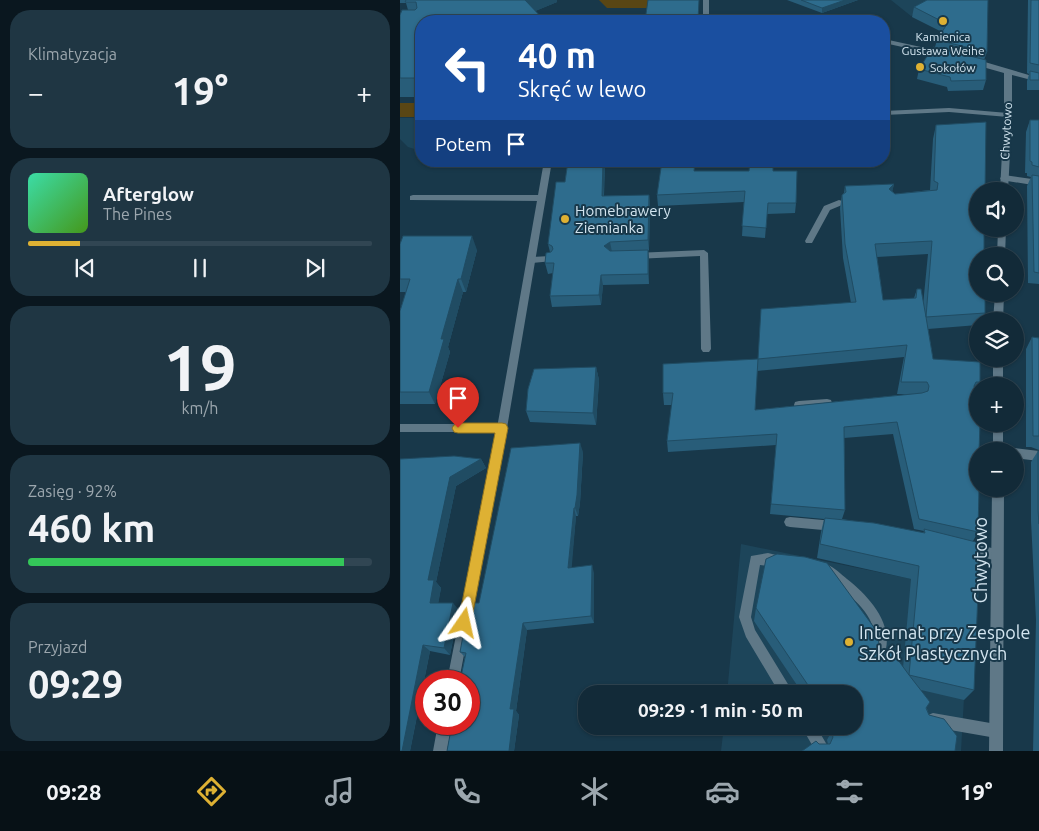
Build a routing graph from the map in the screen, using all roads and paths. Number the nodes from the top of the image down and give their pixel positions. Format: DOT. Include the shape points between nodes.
graph roads {
  1 [pos="706,0"];
  2 [pos="706,15"];
  3 [pos="890,42"];
  4 [pos="952,57"];
  5 [pos="969,61"];
  6 [pos="1008,71"];
  7 [pos="1039,80"];
  8 [pos="890,113"];
  9 [pos="1008,115"];
  10 [pos="547,167"];
  11 [pos="1004,178"];
  12 [pos="1004,182"];
  13 [pos="1039,183"];
  14 [pos="412,198"];
  15 [pos="541,198"];
  16 [pos="839,203"];
  17 [pos="809,241"];
  18 [pos="621,256"];
  19 [pos="550,259"];
  20 [pos="532,260"];
  21 [pos="706,349"];
  22 [pos="839,403"];
  23 [pos="799,405"];
  24 [pos="400,428"];
  25 [pos="502,428"];
  26 [pos="1024,454"];
  27 [pos="1039,456"];
  28 [pos="998,497"];
  29 [pos="790,522"];
  30 [pos="845,528"];
  31 [pos="954,545"];
  32 [pos="997,555"];
  33 [pos="788,562"];
  34 [pos="817,568"];
  35 [pos="879,654"];
  36 [pos="455,670"];
  37 [pos="782,685"];
  38 [pos="927,718"];
  39 [pos="996,732"];
  40 [pos="443,735"];
  41 [pos="814,735"];
  42 [pos="820,745"];
  43 [pos="440,751"];
  44 [pos="996,751"];
  1 -- 2 [label="street"];
  3 -- 4 [label="street"];
  5 -- 6 [label="street"];
  6 -- 7 [label="street"];
  6 -- 9 [label="street, Chwytowo"];
  8 -- 9 [label="street" via="950,110"];
  9 -- 11 [label="street, Chwytowo"];
  10 -- 15 [label="street"];
  11 -- 12 [label="street, Chwytowo"];
  11 -- 13 [label="street"];
  14 -- 15 [label="street"];
  15 -- 20 [label="street"];
  16 -- 17 [label="street" via="827,208"];
  18 -- 21 [label="street" via="704,253"];
  19 -- 20 [label="street"];
  20 -- 25 [label="street"];
  22 -- 23 [label="street"];
  24 -- 25 [label="street"];
  25 -- 36 [label="street"];
  26 -- 27 [label="street"];
  28 -- 32 [label="street, Chwytowo"];
  29 -- 30 [label="street"];
  31 -- 32 [label="street"];
  32 -- 39 [label="street, Chwytowo"];
  33 -- 37 [label="street" via="755,560 745,617 750,633"];
  34 -- 35 [label="street" via="827,569 856,592 878,621 882,643"];
  38 -- 39 [label="street"];
  39 -- 44 [label="street, Chwytowo"];
  40 -- 43 [label="street"];
  41 -- 42 [label="street"];
}
